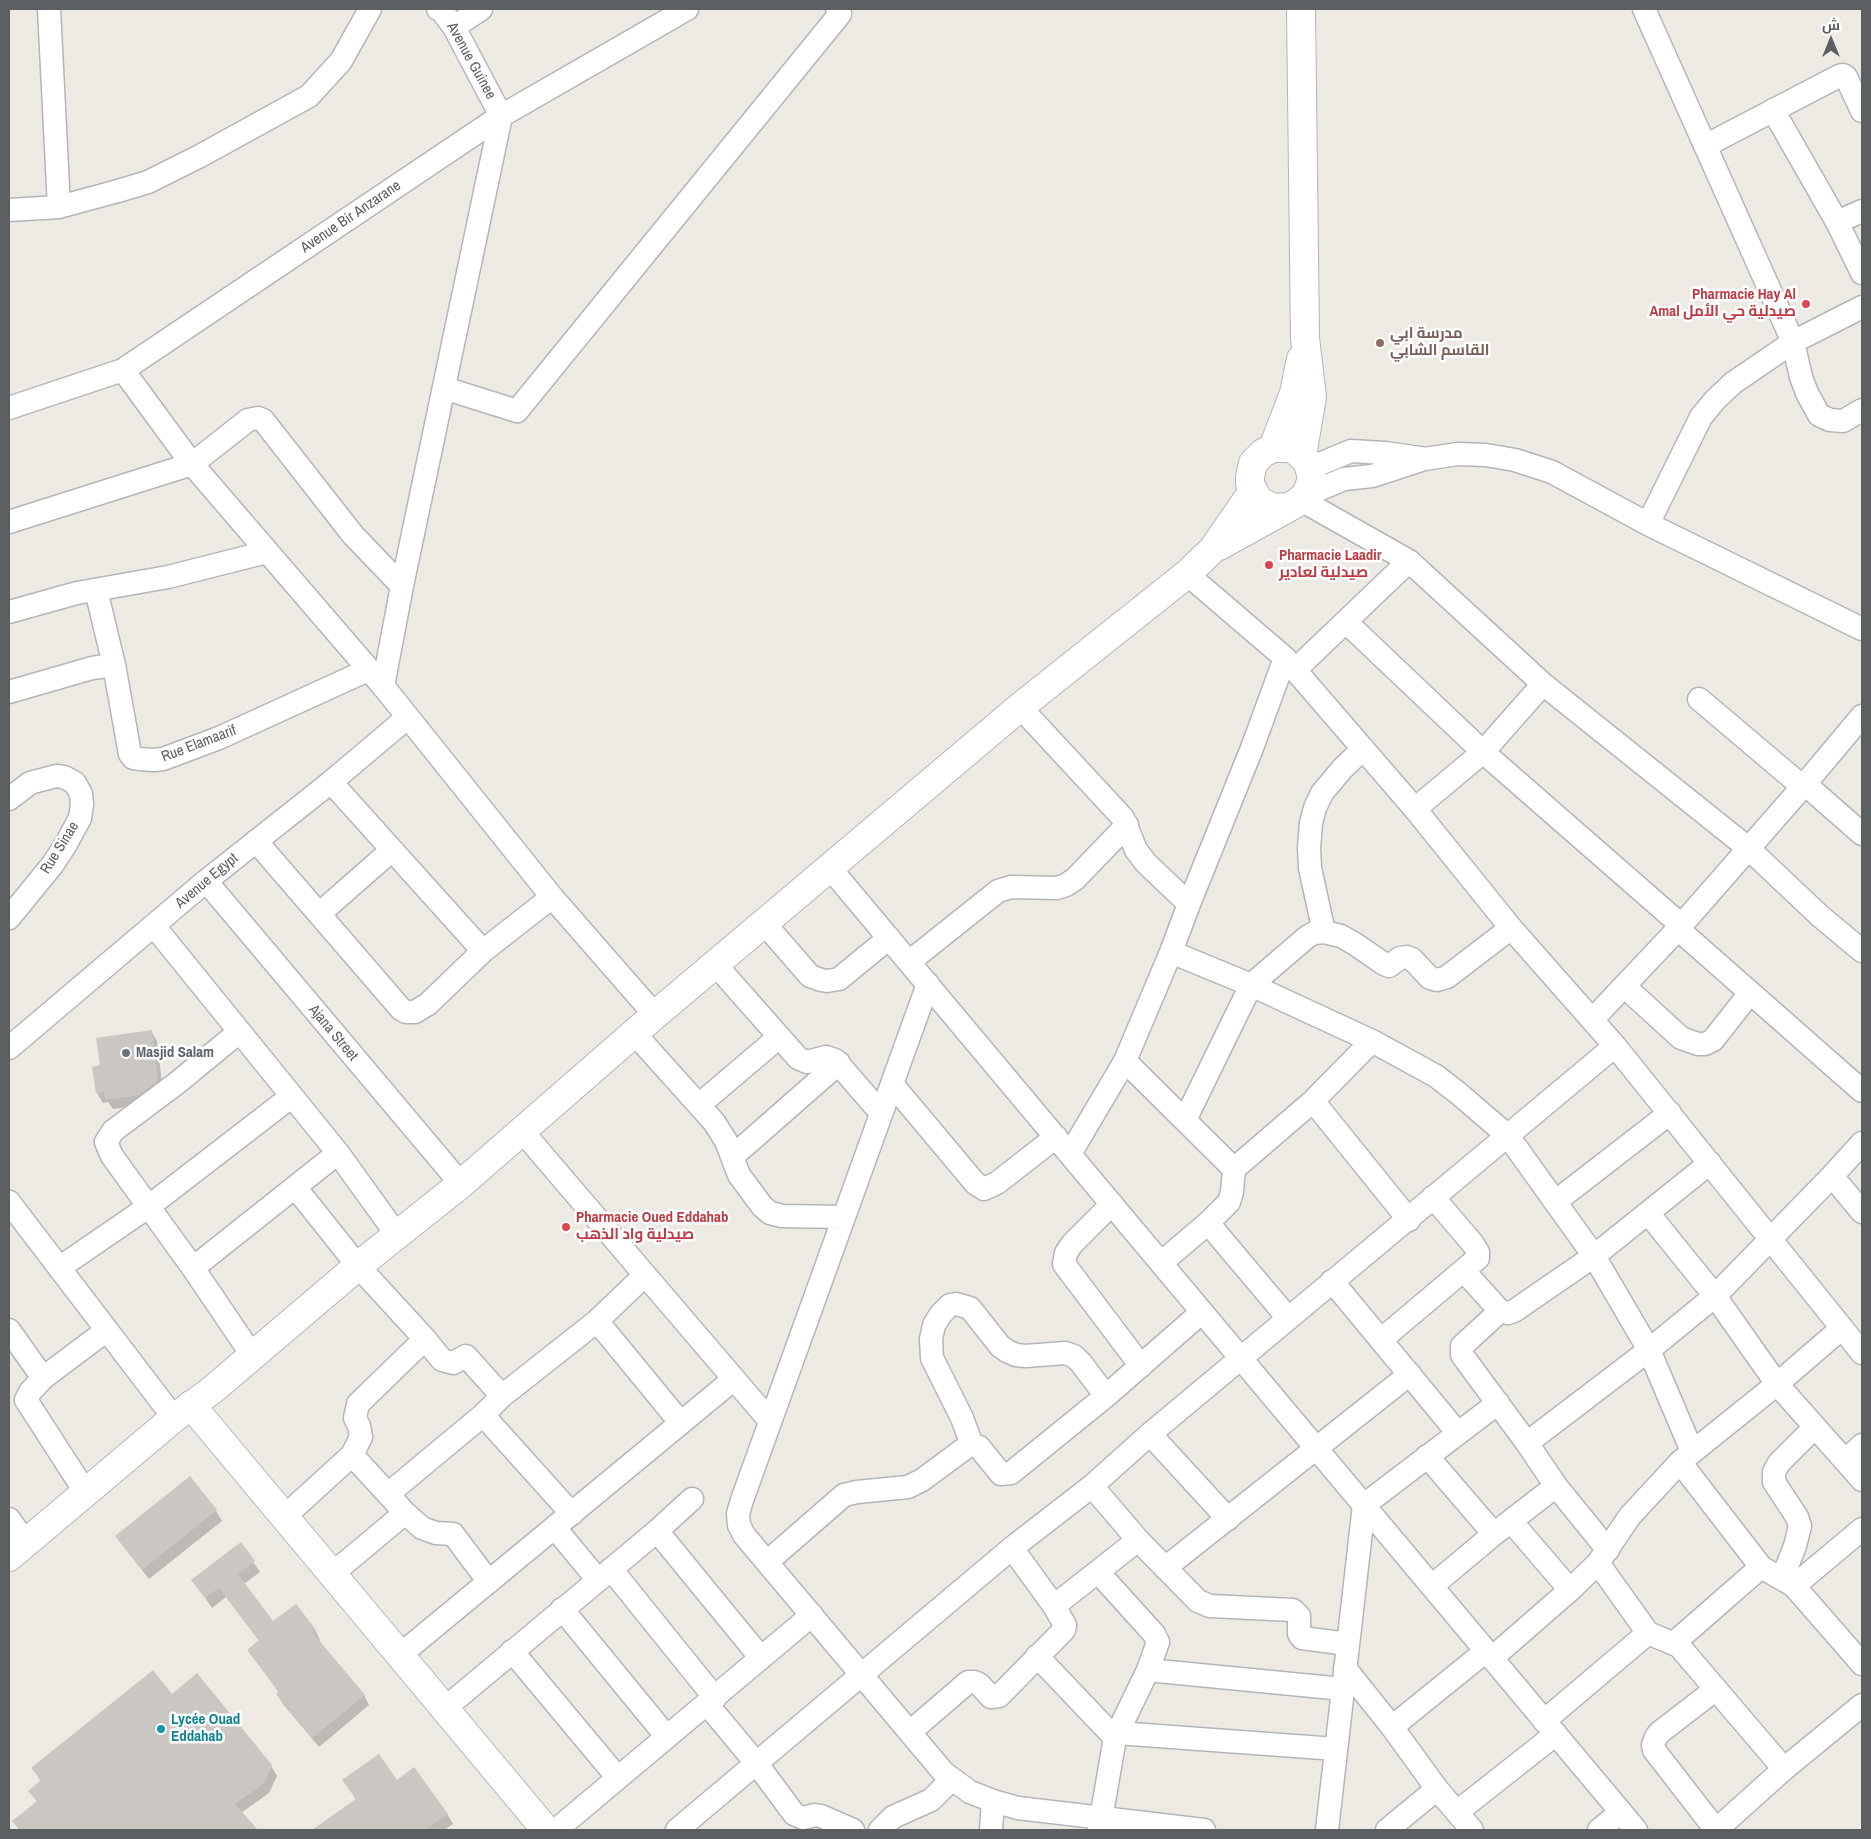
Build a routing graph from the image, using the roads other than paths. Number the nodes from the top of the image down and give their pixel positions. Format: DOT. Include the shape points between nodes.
graph roads {
  1 [pos="50,9"];
  2 [pos="370,9"];
  3 [pos="438,9"];
  4 [pos="481,9"];
  5 [pos="687,9"];
  6 [pos="837,9"];
  7 [pos="1301,9"];
  8 [pos="1644,9"];
  9 [pos="454,28"];
  10 [pos="1773,110"];
  11 [pos="1862,111"];
  12 [pos="501,116"];
  13 [pos="1705,146"];
  14 [pos="59,207"];
  15 [pos="9,210"];
  16 [pos="1862,211"];
  17 [pos="1837,222"];
  18 [pos="1862,273"];
  19 [pos="1862,307"];
  20 [pos="1305,338"];
  21 [pos="1793,342"];
  22 [pos="123,370"];
  23 [pos="444,388"];
  24 [pos="9,408"];
  25 [pos="1862,410"];
  26 [pos="1273,448"];
  27 [pos="1424,459"];
  28 [pos="1306,462"];
  29 [pos="192,464"];
  30 [pos="1253,490"];
  31 [pos="1298,501"];
  32 [pos="9,522"];
  33 [pos="1648,524"];
  34 [pos="1213,549"];
  35 [pos="268,552"];
  36 [pos="1408,561"];
  37 [pos="1187,574"];
  38 [pos="402,586"];
  39 [pos="96,590"];
  40 [pos="9,612"];
  41 [pos="1346,622"];
  42 [pos="1862,629"];
  43 [pos="1290,664"];
  44 [pos="114,665"];
  45 [pos="376,678"];
  46 [pos="1543,684"];
  47 [pos="9,692"];
  48 [pos="1699,700"];
  49 [pos="1020,707"];
  50 [pos="1862,716"];
  51 [pos="408,717"];
  52 [pos="1363,749"];
  53 [pos="1483,752"];
  54 [pos="331,782"];
  55 [pos="1804,786"];
  56 [pos="9,799"];
  57 [pos="1414,809"];
  58 [pos="1127,825"];
  59 [pos="1862,834"];
  60 [pos="256,842"];
  61 [pos="1748,848"];
  62 [pos="392,850"];
  63 [pos="830,868"];
  64 [pos="206,882"];
  65 [pos="552,897"];
  66 [pos="1189,904"];
  67 [pos="319,914"];
  68 [pos="9,918"];
  69 [pos="764,923"];
  70 [pos="154,926"];
  71 [pos="1679,927"];
  72 [pos="1511,928"];
  73 [pos="1324,932"];
  74 [pos="889,938"];
  75 [pos="483,951"];
  76 [pos="1862,951"];
  77 [pos="1171,952"];
  78 [pos="909,962"];
  79 [pos="715,964"];
  80 [pos="928,984"];
  81 [pos="1251,985"];
  82 [pos="1624,986"];
  83 [pos="1750,993"];
  84 [pos="655,1015"];
  85 [pos="1592,1020"];
  86 [pos="239,1032"];
  87 [pos="634,1033"];
  88 [pos="780,1037"];
  89 [pos="1372,1040"];
  90 [pos="1615,1046"];
  91 [pos="9,1048"];
  92 [pos="1126,1060"];
  93 [pos="839,1064"];
  94 [pos="892,1084"];
  95 [pos="1862,1091"];
  96 [pos="292,1096"];
  97 [pos="1313,1101"];
  98 [pos="699,1105"];
  99 [pos="882,1113"];
  100 [pos="1670,1113"];
  101 [pos="1185,1120"];
  102 [pos="522,1131"];
  103 [pos="1508,1136"];
  104 [pos="1862,1143"];
  105 [pos="1063,1146"];
  106 [pos="338,1153"];
  107 [pos="732,1157"];
  108 [pos="1710,1163"];
  109 [pos="1234,1169"];
  110 [pos="1832,1176"];
  111 [pos="461,1184"];
  112 [pos="295,1187"];
  113 [pos="1433,1197"];
  114 [pos="9,1202"];
  115 [pos="1555,1202"];
  116 [pos="1112,1204"];
  117 [pos="148,1207"];
  118 [pos="1862,1212"];
  119 [pos="1648,1213"];
  120 [pos="844,1217"];
  121 [pos="1409,1220"];
  122 [pos="1208,1223"];
  123 [pos="397,1235"];
  124 [pos="1772,1238"];
  125 [pos="1594,1256"];
  126 [pos="1161,1262"];
  127 [pos="358,1266"];
  128 [pos="59,1268"];
  129 [pos="193,1268"];
  130 [pos="1464,1271"];
  131 [pos="646,1275"];
  132 [pos="1332,1281"];
  133 [pos="1715,1296"];
  134 [pos="1500,1311"];
  135 [pos="1202,1312"];
  136 [pos="1288,1318"];
  137 [pos="596,1321"];
  138 [pos="1842,1328"];
  139 [pos="9,1330"];
  140 [pos="107,1330"];
  141 [pos="425,1339"];
  142 [pos="1382,1339"];
  143 [pos="1649,1350"];
  144 [pos="1862,1353"];
  145 [pos="252,1355"];
  146 [pos="1241,1359"];
  147 [pos="1141,1366"];
  148 [pos="1410,1374"];
  149 [pos="43,1378"];
  150 [pos="734,1379"];
  151 [pos="1777,1384"];
  152 [pos="502,1396"];
  153 [pos="1106,1396"];
  154 [pos="1498,1403"];
  155 [pos="182,1412"];
  156 [pos="483,1415"];
  157 [pos="770,1421"];
  158 [pos="680,1422"];
  159 [pos="1815,1427"];
  160 [pos="1458,1432"];
  161 [pos="1150,1434"];
  162 [pos="1528,1443"];
  163 [pos="972,1445"];
  164 [pos="1862,1445"];
  165 [pos="1318,1450"];
  166 [pos="352,1455"];
  167 [pos="1427,1456"];
  168 [pos="1686,1457"];
  169 [pos="1845,1461"];
  170 [pos="1862,1480"];
  171 [pos="1092,1486"];
  172 [pos="1556,1486"];
  173 [pos="86,1493"];
  174 [pos="388,1494"];
  175 [pos="692,1499"];
  176 [pos="1364,1505"];
  177 [pos="405,1513"];
  178 [pos="284,1517"];
  179 [pos="9,1519"];
  180 [pos="1228,1519"];
  181 [pos="564,1521"];
  182 [pos="1502,1527"];
  183 [pos="1862,1528"];
  184 [pos="657,1531"];
  185 [pos="1138,1540"];
  186 [pos="1012,1548"];
  187 [pos="18,1550"];
  188 [pos="1603,1556"];
  189 [pos="767,1562"];
  190 [pos="1761,1567"];
  191 [pos="1165,1568"];
  192 [pos="1098,1572"];
  193 [pos="332,1574"];
  194 [pos="605,1575"];
  195 [pos="489,1582"];
  196 [pos="1788,1582"];
  197 [pos="1432,1586"];
  198 [pos="1570,1590"];
  199 [pos="1054,1606"];
  200 [pos="562,1609"];
  201 [pos="812,1615"];
  202 [pos="1648,1633"];
  203 [pos="1674,1643"];
  204 [pos="1348,1644"];
  205 [pos="512,1651"];
  206 [pos="400,1655"];
  207 [pos="1489,1655"];
  208 [pos="1037,1656"];
  209 [pos="761,1658"];
  210 [pos="1862,1664"];
  211 [pos="1148,1670"];
  212 [pos="862,1675"];
  213 [pos="1344,1678"];
  214 [pos="1716,1689"];
  215 [pos="711,1701"];
  216 [pos="1862,1705"];
  217 [pos="444,1708"];
  218 [pos="1392,1727"];
  219 [pos="1550,1728"];
  220 [pos="910,1732"];
  221 [pos="1116,1736"];
  222 [pos="666,1737"];
  223 [pos="1336,1749"];
  224 [pos="757,1764"];
  225 [pos="1784,1769"];
  226 [pos="618,1778"];
  227 [pos="952,1779"];
  228 [pos="1437,1789"];
  229 [pos="993,1801"];
  230 [pos="1457,1812"];
  231 [pos="1621,1812"];
  232 [pos="1099,1824"];
  233 [pos="546,1830"];
  234 [pos="556,1830"];
  235 [pos="677,1830"];
  236 [pos="853,1830"];
  237 [pos="880,1830"];
  238 [pos="991,1830"];
  239 [pos="1204,1830"];
  240 [pos="1326,1830"];
  241 [pos="1387,1830"];
  242 [pos="1472,1830"];
  243 [pos="1599,1830"];
  244 [pos="1636,1830"];
  245 [pos="1716,1830"];
  1 -- 14 [label="street"];
  2 -- 14 [label="street" via="341,61 309,96 148,182"];
  3 -- 9 [label="street, Avenue Guinee"];
  4 -- 9 [label="street"];
  5 -- 12 [label="street, Avenue Bir Anzarane"];
  6 -- 23 [label="street" via="840,14 517,410"];
  7 -- 20 [label="main road"];
  8 -- 13 [label="street"];
  9 -- 12 [label="street, Avenue Guinee"];
  10 -- 11 [label="street" via="1843,75"];
  10 -- 13 [label="street"];
  10 -- 17 [label="street"];
  12 -- 22 [label="street, Avenue Bir Anzarane"];
  12 -- 23 [label="street"];
  13 -- 21 [label="street"];
  14 -- 15 [label="street"];
  16 -- 17 [label="street"];
  17 -- 18 [label="street"];
  19 -- 21 [label="street"];
  20 -- 26 [label="main road" via="1294,393"];
  20 -- 28 [label="main road" via="1312,397"];
  21 -- 25 [label="street" via="1801,377 1819,415 1843,421"];
  21 -- 33 [label="street" via="1733,383 1701,417"];
  22 -- 24 [label="street, Avenue Bir Anzarane"];
  22 -- 29 [label="street"];
  23 -- 38 [label="street"];
  26 -- 28 [label="main road" via="1290,448"];
  26 -- 30 [label="main road" via="1263,452 1253,463 1250,477"];
  27 -- 28 [label="street" via="1385,452 1351,451"];
  27 -- 31 [label="street" via="1372,476 1344,479"];
  27 -- 33 [label="street" via="1458,454 1515,460 1552,472"];
  28 -- 31 [label="main road" via="1311,482"];
  29 -- 32 [label="street"];
  29 -- 35 [label="street"];
  29 -- 38 [label="street" via="248,420 263,420 352,535"];
  30 -- 31 [label="main road" via="1256,496 1274,508"];
  30 -- 34 [label="main road"];
  31 -- 34 [label="main road"];
  31 -- 36 [label="street"];
  33 -- 42 [label="street"];
  34 -- 37 [label="main road"];
  35 -- 39 [label="street" via="168,578"];
  35 -- 45 [label="street"];
  36 -- 41 [label="street"];
  36 -- 46 [label="street"];
  37 -- 43 [label="street"];
  37 -- 49 [label="main road"];
  38 -- 45 [label="street"];
  39 -- 40 [label="street" via="46,600"];
  39 -- 44 [label="street, Rue Elamaarif"];
  41 -- 43 [label="street"];
  41 -- 53 [label="street"];
  43 -- 52 [label="street"];
  43 -- 66 [label="street"];
  44 -- 45 [label="street, Rue Elamaarif" via="128,748 134,758 147,761 163,759"];
  44 -- 47 [label="street" via="92,668"];
  45 -- 51 [label="street"];
  46 -- 53 [label="street"];
  46 -- 61 [label="street"];
  48 -- 55 [label="street"];
  49 -- 58 [label="street"];
  49 -- 63 [label="main road"];
  50 -- 55 [label="street"];
  51 -- 54 [label="street, Avenue Egypt"];
  51 -- 65 [label="street"];
  52 -- 57 [label="street"];
  52 -- 73 [label="street" via="1322,793 1311,823 1310,868"];
  53 -- 57 [label="street"];
  53 -- 71 [label="street"];
  54 -- 60 [label="street, Avenue Egypt"];
  54 -- 62 [label="street"];
  55 -- 59 [label="street"];
  55 -- 61 [label="street"];
  56 -- 68 [label="street, Rue Sinae" via="30,783 64,776 79,788 82,805 80,818 66,844"];
  57 -- 72 [label="street"];
  58 -- 66 [label="street" via="1141,857"];
  58 -- 78 [label="street" via="1066,885 1056,888 1011,887 998,891"];
  60 -- 64 [label="street, Avenue Egypt"];
  60 -- 67 [label="street"];
  61 -- 71 [label="street"];
  61 -- 76 [label="street"];
  62 -- 67 [label="street"];
  62 -- 75 [label="street"];
  63 -- 69 [label="main road"];
  63 -- 74 [label="street"];
  64 -- 70 [label="street, Avenue Egypt"];
  64 -- 111 [label="street, Ajana Street"];
  65 -- 75 [label="street"];
  65 -- 84 [label="street"];
  66 -- 77 [label="street"];
  67 -- 75 [label="street" via="406,1012 415,1012 428,1004"];
  69 -- 74 [label="street" via="810,976 827,981 838,978"];
  69 -- 79 [label="main road"];
  70 -- 86 [label="street"];
  70 -- 91 [label="street, Avenue Egypt"];
  71 -- 82 [label="street"];
  71 -- 83 [label="street"];
  72 -- 73 [label="street" via="1447,977 1437,980 1430,978 1412,959 1400,958 1391,965 1384,964 1341,936"];
  72 -- 85 [label="street"];
  73 -- 81 [label="street" via="1307,937"];
  74 -- 78 [label="street"];
  77 -- 81 [label="street"];
  77 -- 92 [label="street"];
  78 -- 80 [label="street"];
  79 -- 84 [label="main road"];
  79 -- 88 [label="street"];
  80 -- 94 [label="street"];
  80 -- 105 [label="street"];
  81 -- 89 [label="street"];
  81 -- 101 [label="street"];
  82 -- 83 [label="street" via="1681,1038 1698,1044 1713,1040"];
  82 -- 85 [label="street"];
  83 -- 95 [label="street"];
  84 -- 87 [label="main road"];
  85 -- 90 [label="street"];
  86 -- 96 [label="street"];
  86 -- 117 [label="street" via="108,1138 107,1146 112,1156"];
  87 -- 98 [label="street"];
  87 -- 102 [label="main road"];
  88 -- 93 [label="street" via="801,1060 811,1062 828,1057"];
  88 -- 98 [label="street"];
  89 -- 97 [label="street"];
  89 -- 103 [label="street" via="1436,1076"];
  90 -- 100 [label="street"];
  90 -- 103 [label="street"];
  92 -- 101 [label="street"];
  92 -- 105 [label="street"];
  93 -- 99 [label="street"];
  93 -- 107 [label="street"];
  94 -- 99 [label="street"];
  94 -- 105 [label="street" via="975,1183 984,1189"];
  96 -- 106 [label="street"];
  96 -- 117 [label="street"];
  97 -- 109 [label="street"];
  97 -- 121 [label="street"];
  98 -- 107 [label="street" via="720,1131"];
  99 -- 120 [label="street"];
  100 -- 108 [label="street"];
  100 -- 115 [label="street"];
  101 -- 109 [label="street"];
  102 -- 111 [label="main road"];
  102 -- 131 [label="street"];
  103 -- 113 [label="street"];
  103 -- 115 [label="street"];
  104 -- 110 [label="street"];
  105 -- 116 [label="street"];
  106 -- 112 [label="street"];
  106 -- 123 [label="street"];
  107 -- 120 [label="street" via="739,1175 770,1213"];
  108 -- 119 [label="street"];
  108 -- 124 [label="street"];
  109 -- 122 [label="street" via="1228,1202"];
  110 -- 118 [label="street"];
  110 -- 124 [label="street"];
  111 -- 123 [label="main road"];
  112 -- 127 [label="street"];
  112 -- 129 [label="street"];
  113 -- 121 [label="street"];
  113 -- 130 [label="street" via="1478,1252 1477,1260"];
  114 -- 128 [label="street"];
  115 -- 125 [label="street"];
  116 -- 126 [label="street"];
  116 -- 147 [label="street" via="1072,1244 1064,1264"];
  117 -- 128 [label="street"];
  117 -- 129 [label="street"];
  119 -- 125 [label="street"];
  119 -- 133 [label="street"];
  120 -- 157 [label="street"];
  121 -- 132 [label="street"];
  122 -- 126 [label="street"];
  122 -- 136 [label="street"];
  123 -- 127 [label="main road"];
  124 -- 133 [label="street"];
  124 -- 138 [label="street"];
  125 -- 134 [label="street" via="1519,1308 1510,1313"];
  125 -- 143 [label="street"];
  126 -- 135 [label="street"];
  127 -- 141 [label="street"];
  127 -- 145 [label="main road"];
  128 -- 140 [label="street"];
  129 -- 145 [label="street"];
  130 -- 134 [label="street"];
  130 -- 142 [label="street"];
  131 -- 137 [label="street"];
  131 -- 150 [label="street"];
  132 -- 136 [label="street"];
  132 -- 142 [label="street"];
  133 -- 143 [label="street"];
  133 -- 151 [label="street"];
  134 -- 154 [label="street" via="1461,1350"];
  135 -- 146 [label="street"];
  135 -- 147 [label="street"];
  136 -- 146 [label="street"];
  137 -- 152 [label="street"];
  137 -- 158 [label="street"];
  138 -- 144 [label="street"];
  138 -- 151 [label="street"];
  139 -- 149 [label="street"];
  140 -- 149 [label="street"];
  140 -- 155 [label="street"];
  141 -- 152 [label="street" via="446,1362 453,1363 466,1356"];
  141 -- 166 [label="street" via="358,1404 355,1418 361,1437"];
  142 -- 148 [label="street"];
  143 -- 162 [label="street"];
  143 -- 168 [label="street"];
  145 -- 155 [label="main road"];
  146 -- 161 [label="street"];
  146 -- 165 [label="street"];
  147 -- 153 [label="street"];
  148 -- 160 [label="street"];
  148 -- 165 [label="street"];
  149 -- 173 [label="street" via="26,1402"];
  150 -- 157 [label="street"];
  150 -- 158 [label="street"];
  151 -- 159 [label="street"];
  151 -- 168 [label="street"];
  152 -- 156 [label="street"];
  153 -- 163 [label="street" via="1018,1468 1006,1474 998,1472 979,1448"];
  153 -- 163 [label="street" via="1074,1356 1065,1353 1016,1355 1000,1346 970,1308 956,1304 950,1306 937,1319 932,1332 932,1358"];
  154 -- 160 [label="street"];
  154 -- 162 [label="street"];
  155 -- 173 [label="main road"];
  155 -- 178 [label="main road"];
  156 -- 174 [label="street"];
  156 -- 181 [label="street"];
  157 -- 189 [label="street" via="738,1514 744,1535"];
  158 -- 181 [label="street"];
  159 -- 169 [label="street"];
  159 -- 196 [label="street" via="1779,1463 1774,1475 1776,1487 1800,1526"];
  160 -- 167 [label="street"];
  161 -- 171 [label="street"];
  161 -- 180 [label="street"];
  162 -- 172 [label="street"];
  163 -- 189 [label="street" via="908,1487 844,1495"];
  164 -- 169 [label="street"];
  165 -- 176 [label="street"];
  165 -- 180 [label="street"];
  166 -- 174 [label="street"];
  166 -- 178 [label="street"];
  167 -- 176 [label="street"];
  167 -- 182 [label="street"];
  168 -- 188 [label="street" via="1630,1516"];
  168 -- 190 [label="street"];
  169 -- 170 [label="street"];
  171 -- 185 [label="street"];
  171 -- 186 [label="street"];
  172 -- 182 [label="street"];
  172 -- 188 [label="street"];
  173 -- 187 [label="main road"];
  174 -- 177 [label="street"];
  175 -- 184 [label="street"];
  176 -- 197 [label="street"];
  176 -- 204 [label="street"];
  177 -- 193 [label="street"];
  177 -- 195 [label="street" via="422,1528 453,1534"];
  178 -- 193 [label="main road"];
  179 -- 187 [label="street"];
  180 -- 191 [label="street"];
  181 -- 194 [label="street"];
  181 -- 195 [label="street"];
  182 -- 197 [label="street"];
  182 -- 198 [label="street"];
  183 -- 196 [label="street"];
  184 -- 194 [label="street"];
  184 -- 209 [label="street"];
  185 -- 191 [label="street"];
  185 -- 192 [label="street"];
  186 -- 199 [label="street"];
  186 -- 212 [label="street"];
  188 -- 198 [label="street"];
  188 -- 202 [label="street"];
  189 -- 201 [label="street"];
  190 -- 196 [label="street"];
  190 -- 203 [label="street"];
  191 -- 204 [label="street" via="1203,1604 1292,1610 1299,1616 1302,1638"];
  192 -- 199 [label="street"];
  192 -- 211 [label="street" via="1157,1638"];
  193 -- 206 [label="main road"];
  194 -- 200 [label="street"];
  194 -- 215 [label="street"];
  195 -- 206 [label="street"];
  196 -- 210 [label="street"];
  197 -- 207 [label="street"];
  198 -- 207 [label="street"];
  199 -- 208 [label="street" via="1065,1625 1064,1630"];
  200 -- 205 [label="street"];
  200 -- 222 [label="street"];
  201 -- 209 [label="street"];
  201 -- 212 [label="street"];
  202 -- 203 [label="street"];
  202 -- 219 [label="street"];
  203 -- 214 [label="street"];
  204 -- 213 [label="street"];
  205 -- 217 [label="street"];
  205 -- 226 [label="street"];
  206 -- 217 [label="main road"];
  207 -- 218 [label="street"];
  207 -- 219 [label="street"];
  208 -- 220 [label="street" via="999,1696 991,1697 979,1684 968,1682"];
  208 -- 221 [label="street"];
  209 -- 215 [label="street"];
  211 -- 213 [label="street"];
  211 -- 221 [label="street"];
  212 -- 220 [label="street"];
  212 -- 224 [label="street"];
  213 -- 218 [label="street"];
  213 -- 223 [label="street"];
  214 -- 225 [label="street"];
  214 -- 245 [label="street" via="1659,1734 1653,1745"];
  215 -- 222 [label="street"];
  215 -- 224 [label="street"];
  216 -- 225 [label="street"];
  217 -- 233 [label="main road"];
  218 -- 228 [label="street"];
  219 -- 230 [label="street"];
  219 -- 231 [label="street"];
  220 -- 227 [label="street"];
  221 -- 223 [label="street"];
  221 -- 232 [label="street"];
  222 -- 226 [label="street"];
  223 -- 240 [label="street"];
  224 -- 235 [label="street"];
  224 -- 236 [label="street" via="794,1814 803,1818 821,1816"];
  225 -- 245 [label="street"];
  226 -- 234 [label="street"];
  227 -- 229 [label="street" via="970,1792"];
  227 -- 237 [label="street" via="931,1800 893,1817"];
  228 -- 230 [label="street"];
  228 -- 241 [label="street"];
  229 -- 232 [label="street"];
  229 -- 238 [label="street"];
  230 -- 242 [label="street"];
  231 -- 243 [label="street"];
  231 -- 244 [label="street"];
  232 -- 239 [label="street"];
}
